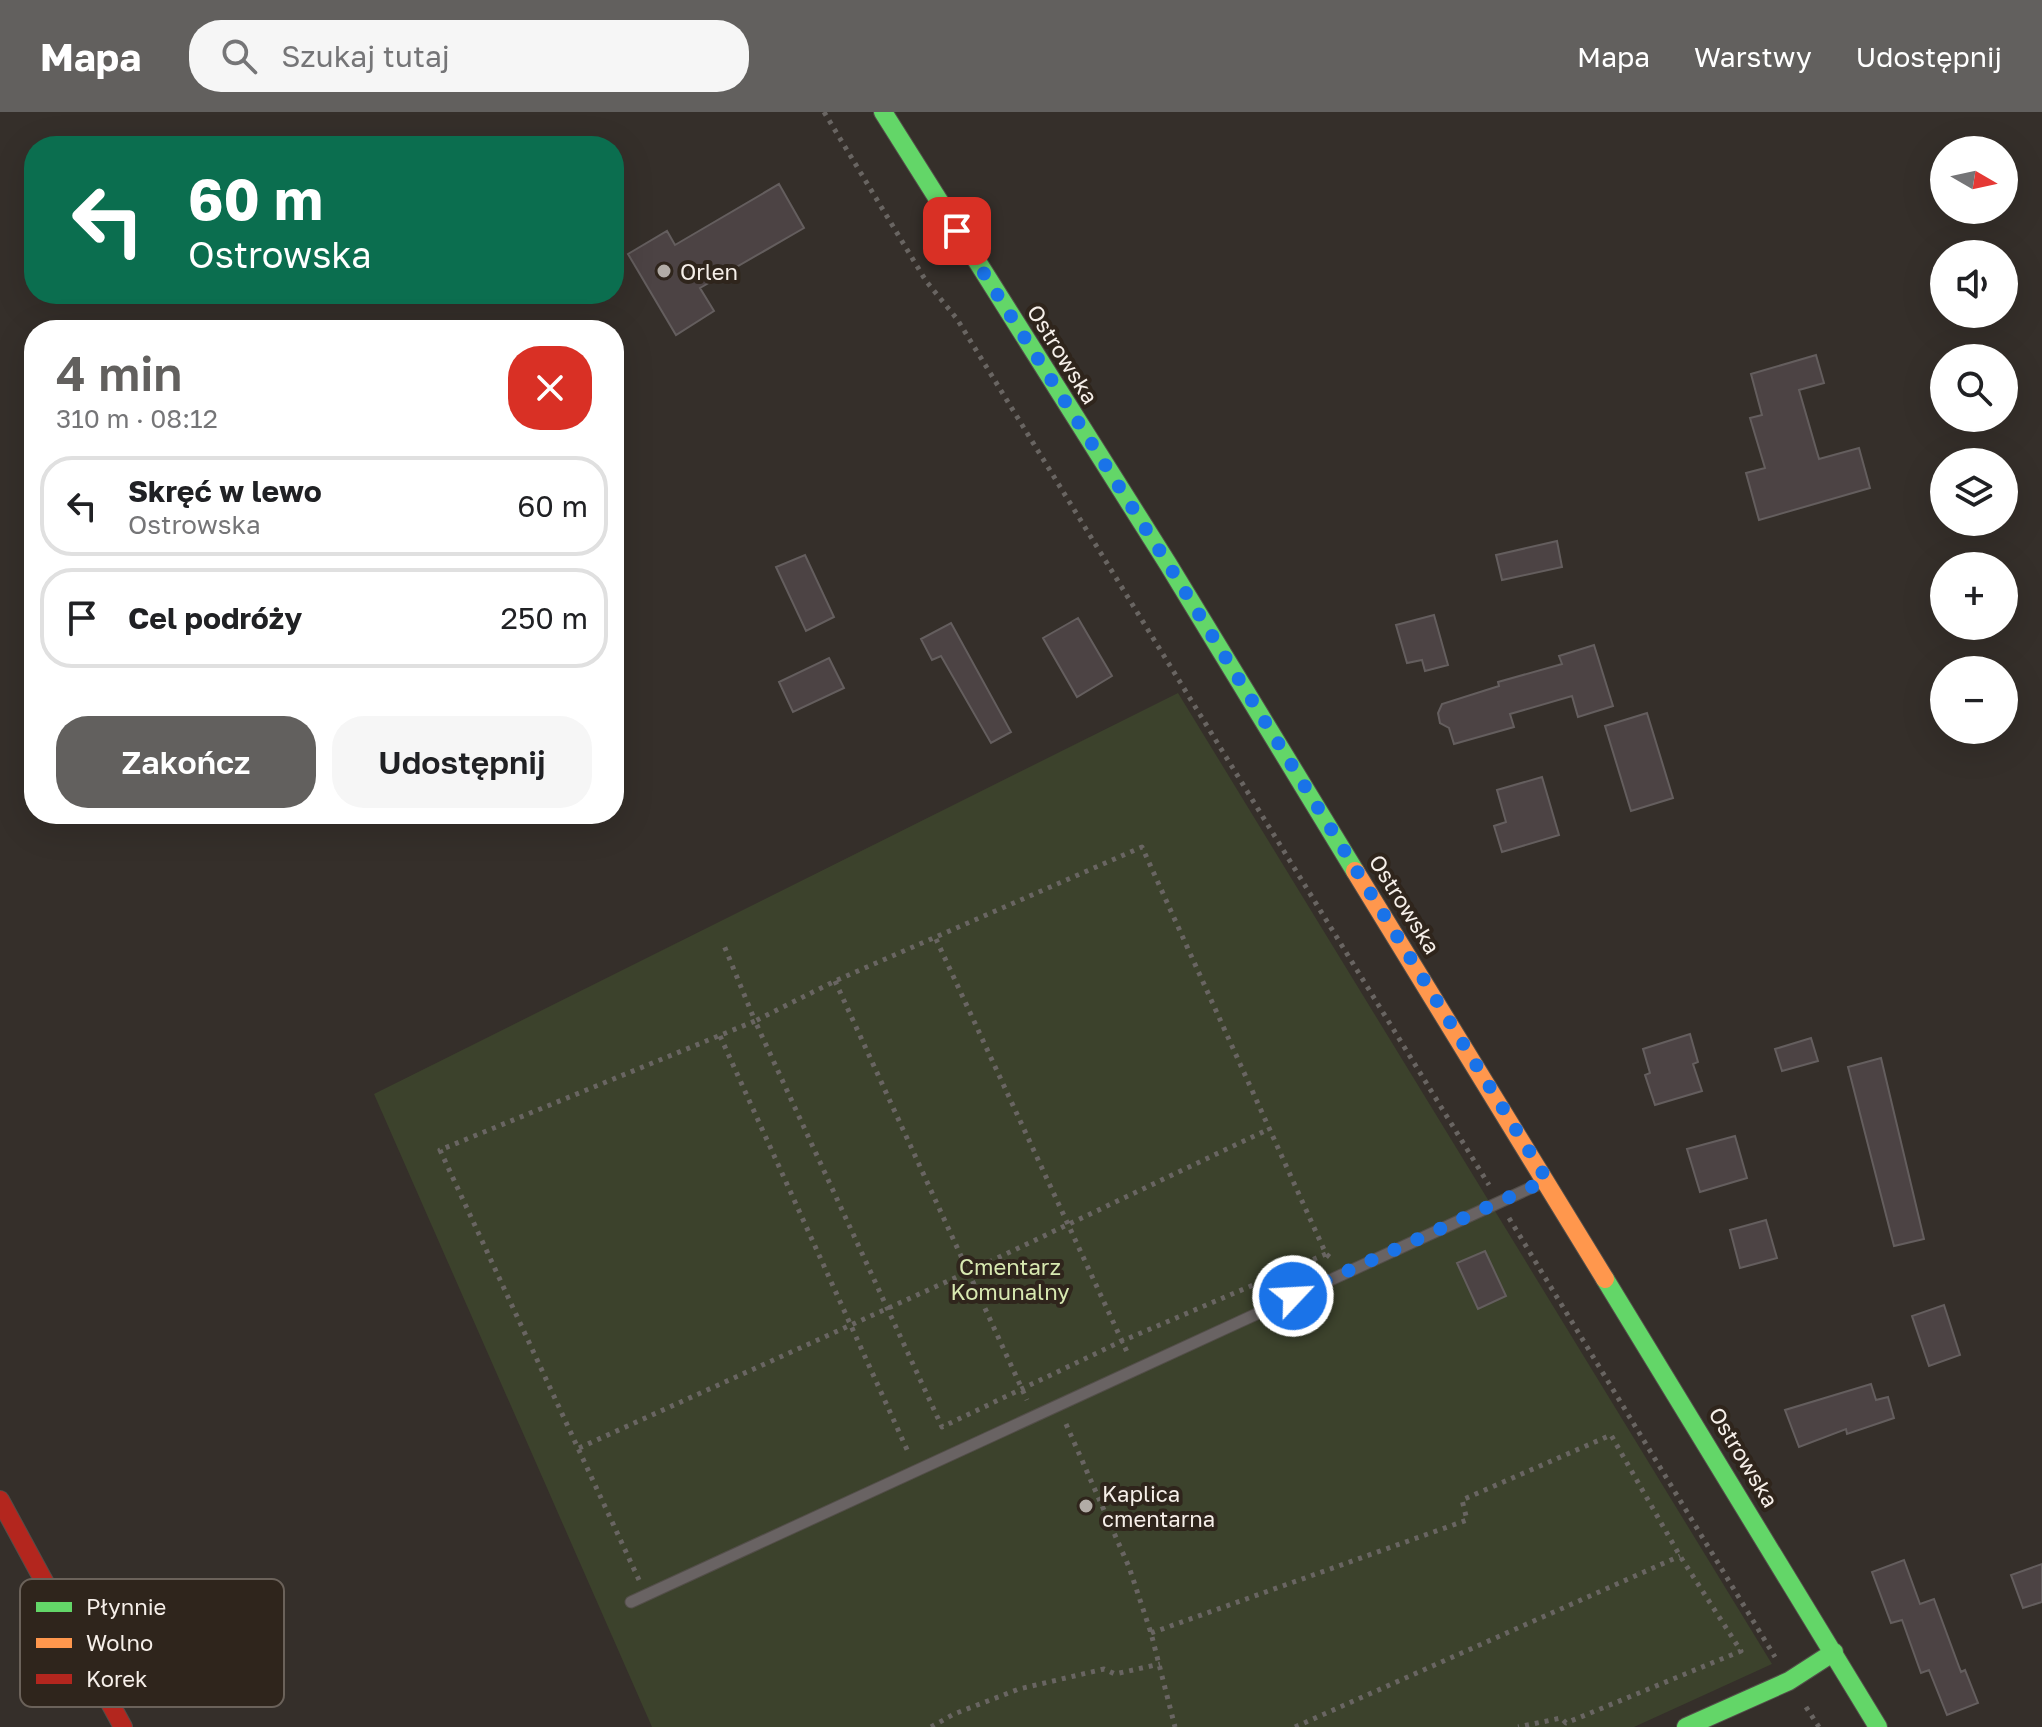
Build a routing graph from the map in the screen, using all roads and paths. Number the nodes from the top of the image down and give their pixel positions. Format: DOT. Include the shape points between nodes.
graph roads {
  1 [pos="824,112"];
  2 [pos="883,112"];
  3 [pos="936,939"];
  4 [pos="723,943"];
  5 [pos="835,981"];
  6 [pos="755,1021"];
  7 [pos="720,1036"];
  8 [pos="1269,1129"];
  9 [pos="1547,1180"];
  10 [pos="1500,1203"];
  11 [pos="1067,1224"];
  12 [pos="1326,1254"];
  13 [pos="968,1272"];
  14 [pos="1346,1272"];
  15 [pos="888,1308"];
  16 [pos="850,1325"];
  17 [pos="1122,1341"];
  18 [pos="1135,1370"];
  19 [pos="1022,1389"];
  20 [pos="1057,1405"];
  21 [pos="1034,1416"];
  22 [pos="579,1448"];
  23 [pos="916,1471"];
  24 [pos="0,1500"];
  25 [pos="1680,1556"];
  26 [pos="43,1579"];
  27 [pos="646,1595"];
  28 [pos="631,1602"];
  29 [pos="1151,1633"];
  30 [pos="1834,1652"];
  31 [pos="1160,1664"];
  32 [pos="1789,1681"];
  33 [pos="112,1707"];
  34 [pos="123,1727"];
  35 [pos="931,1727"];
  36 [pos="1175,1727"];
  37 [pos="1295,1727"];
  38 [pos="1518,1727"];
  39 [pos="1686,1727"];
  40 [pos="1819,1727"];
  41 [pos="1878,1727"];
  1 -- 10 [label="path"];
  2 -- 9 [label="main road, Ostrowska"];
  3 -- 5 [label="path"];
  3 -- 8 [label="path" via="1142,847"];
  3 -- 11 [label="path"];
  4 -- 6 [label="path"];
  5 -- 6 [label="path"];
  5 -- 13 [label="path"];
  6 -- 7 [label="path"];
  6 -- 15 [label="path"];
  7 -- 16 [label="path"];
  7 -- 22 [label="path" via="440,1150"];
  8 -- 11 [label="path"];
  8 -- 12 [label="path"];
  9 -- 10 [label="lane"];
  9 -- 30 [label="main road, Ostrowska"];
  10 -- 14 [label="lane"];
  10 -- 32 [label="path"];
  11 -- 13 [label="path"];
  11 -- 17 [label="path"];
  12 -- 14 [label="path"];
  12 -- 17 [label="path"];
  13 -- 15 [label="path"];
  13 -- 19 [label="path"];
  14 -- 18 [label="lane"];
  15 -- 16 [label="path"];
  15 -- 19 [label="path" via="942,1427"];
  16 -- 22 [label="path"];
  16 -- 23 [label="path"];
  17 -- 18 [label="path"];
  17 -- 19 [label="path"];
  18 -- 20 [label="lane"];
  19 -- 21 [label="path"];
  20 -- 21 [label="lane"];
  20 -- 29 [label="path" via="1129,1567"];
  21 -- 23 [label="lane"];
  22 -- 27 [label="path"];
  23 -- 27 [label="lane"];
  24 -- 26 [label="main road"];
  25 -- 29 [label="path" via="1611,1435 1462,1500 1467,1520"];
  25 -- 37 [label="path"];
  25 -- 38 [label="path" via="1741,1651 1566,1723 1561,1718"];
  27 -- 28 [label="lane"];
  29 -- 31 [label="path"];
  30 -- 32 [label="main road"];
  30 -- 41 [label="main road, Ostrowska"];
  31 -- 35 [label="path" via="1115,1674 1104,1669 1019,1689"];
  31 -- 36 [label="path"];
  32 -- 39 [label="main road"];
  32 -- 40 [label="path"];
  33 -- 34 [label="main road"];
}
